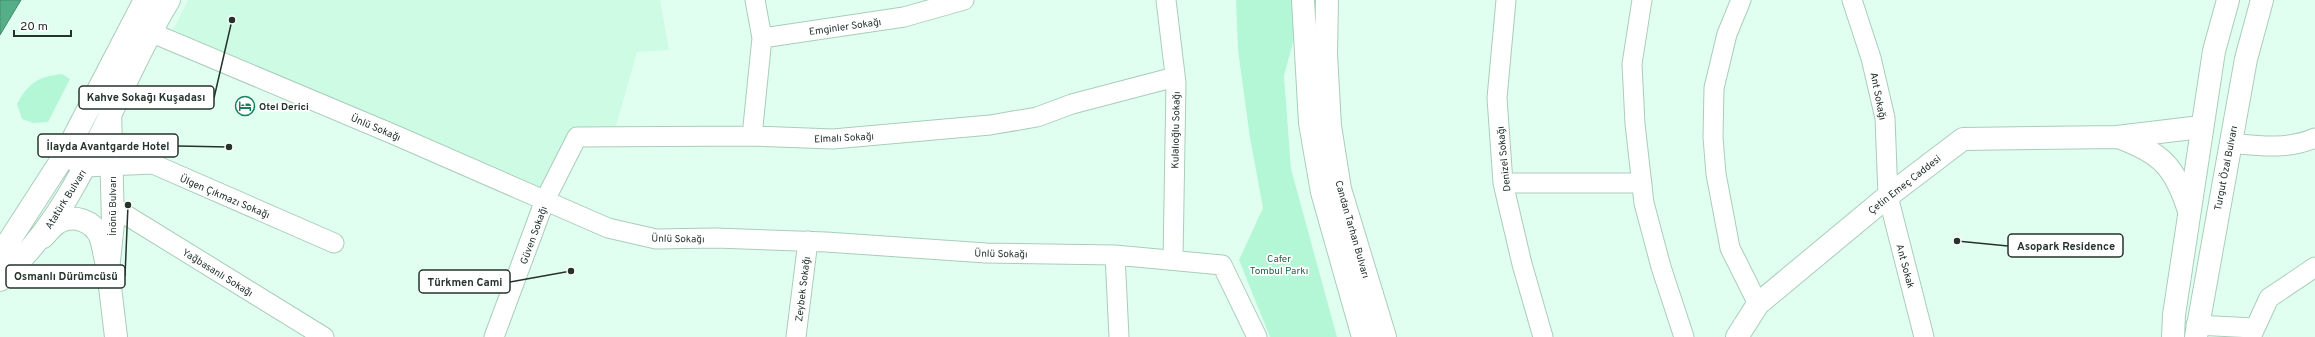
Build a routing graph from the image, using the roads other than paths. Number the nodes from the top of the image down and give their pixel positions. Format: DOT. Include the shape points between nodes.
graph roads {
  1 [pos="145,0"];
  2 [pos="169,0"];
  3 [pos="755,0"];
  4 [pos="964,0"];
  5 [pos="1166,0"];
  6 [pos="1304,0"];
  7 [pos="1327,0"];
  8 [pos="1506,0"];
  9 [pos="1642,0"];
  10 [pos="1741,0"];
  11 [pos="1852,0"];
  12 [pos="2228,0"];
  13 [pos="2262,0"];
  14 [pos="150,32"];
  15 [pos="762,38"];
  16 [pos="108,74"];
  17 [pos="1175,77"];
  18 [pos="110,119"];
  19 [pos="2202,127"];
  20 [pos="752,136"];
  21 [pos="2117,137"];
  22 [pos="2315,138"];
  23 [pos="2230,143"];
  24 [pos="64,156"];
  25 [pos="85,167"];
  26 [pos="112,168"];
  27 [pos="1503,183"];
  28 [pos="1642,183"];
  29 [pos="1888,196"];
  30 [pos="546,200"];
  31 [pos="113,207"];
  32 [pos="2189,211"];
  33 [pos="808,241"];
  34 [pos="334,243"];
  35 [pos="37,244"];
  36 [pos="0,254"];
  37 [pos="1114,255"];
  38 [pos="1173,260"];
  39 [pos="2315,267"];
  40 [pos="108,270"];
  41 [pos="0,280"];
  42 [pos="1758,304"];
  43 [pos="2196,331"];
  44 [pos="2252,332"];
  45 [pos="1739,336"];
  46 [pos="116,337"];
  47 [pos="324,337"];
  48 [pos="494,337"];
  49 [pos="796,337"];
  50 [pos="1119,337"];
  51 [pos="1257,337"];
  52 [pos="1363,337"];
  53 [pos="1385,337"];
  54 [pos="1543,337"];
  55 [pos="1684,337"];
  56 [pos="1924,337"];
  57 [pos="2173,337"];
  1 -- 16 [label="main road"];
  2 -- 14 [label="main road, Atatürk Bulvarı"];
  3 -- 15 [label="street"];
  4 -- 15 [label="street, Emginler Sokağı" via="904,17"];
  5 -- 17 [label="street, Kulalıoğlu Sokağı"];
  6 -- 52 [label="main road, Candan Tarhan Bulvarı" via="1310,123 1321,185"];
  7 -- 53 [label="main road, Candan Tarhan Bulvarı" via="1326,54 1330,126 1340,190"];
  8 -- 27 [label="street, Denizel Sokağı" via="1498,98"];
  9 -- 28 [label="street" via="1632,64"];
  10 -- 42 [label="street" via="1727,34 1714,88 1713,137 1716,174 1730,248"];
  11 -- 29 [label="street, Ant Sokağı" via="1871,58 1885,118"];
  12 -- 19 [label="main road" via="2214,51"];
  13 -- 23 [label="main road, Turgut Özal Bulvarı" via="2246,59"];
  14 -- 18 [label="main road, Atatürk Bulvarı"];
  14 -- 30 [label="street, Ünlü Sokağı"];
  15 -- 20 [label="street"];
  16 -- 18 [label="main road, İnönü Bulvarı"];
  16 -- 24 [label="main road"];
  17 -- 20 [label="street, Elmalı Sokağı" via="1072,104 1037,117 990,124 833,139"];
  17 -- 38 [label="street, Kulalıoğlu Sokağı"];
  18 -- 25 [label="main road, Atatürk Bulvarı"];
  18 -- 26 [label="main road, İnönü Bulvarı"];
  19 -- 21 [label="main road, Çetin Emeç Caddesi"];
  19 -- 32 [label="main road"];
  20 -- 30 [label="street, Elmalı Sokağı" via="577,137"];
  21 -- 29 [label="main road, Çetin Emeç Caddesi" via="1963,139"];
  21 -- 32 [label="main road, Çetin Emeç Caddesi" via="2143,146 2164,161 2180,185"];
  22 -- 23 [label="street" via="2276,147"];
  23 -- 43 [label="main road, Turgut Özal Bulvarı"];
  24 -- 25 [label="street"];
  24 -- 36 [label="main road"];
  25 -- 26 [label="street, Ülgen Çıkmazı Sokağı"];
  25 -- 35 [label="main road, Atatürk Bulvarı"];
  26 -- 31 [label="main road, İnönü Bulvarı"];
  26 -- 34 [label="street, Ülgen Çıkmazı Sokağı" via="153,164"];
  27 -- 28 [label="street"];
  27 -- 54 [label="street, Denizel Sokağı"];
  28 -- 55 [label="street" via="1644,203 1661,267"];
  29 -- 42 [label="main road, Çetin Emeç Caddesi"];
  29 -- 56 [label="street, Ant Sokak"];
  30 -- 33 [label="street, Ünlü Sokağı" via="608,228 656,239"];
  30 -- 48 [label="street, Güven Sokağı"];
  31 -- 40 [label="main road, İnönü Bulvarı" via="113,237"];
  31 -- 47 [label="street, Yağbasanlı Sokağı"];
  32 -- 57 [label="main road"];
  33 -- 37 [label="street, Ünlü Sokağı" via="986,253"];
  33 -- 49 [label="street, Zeybek Sokağı"];
  35 -- 40 [label="main road" via="58,222 68,218 80,219 93,227 100,236"];
  35 -- 41 [label="main road, Atatürk Bulvarı"];
  37 -- 38 [label="street, Ünlü Sokağı"];
  37 -- 50 [label="street"];
  38 -- 51 [label="street, Ünlü Sokağı" via="1222,265"];
  39 -- 44 [label="street" via="2269,298"];
  40 -- 46 [label="main road, İnönü Bulvarı"];
  42 -- 45 [label="main road, Çetin Emeç Caddesi"];
  43 -- 44 [label="street"];
}
